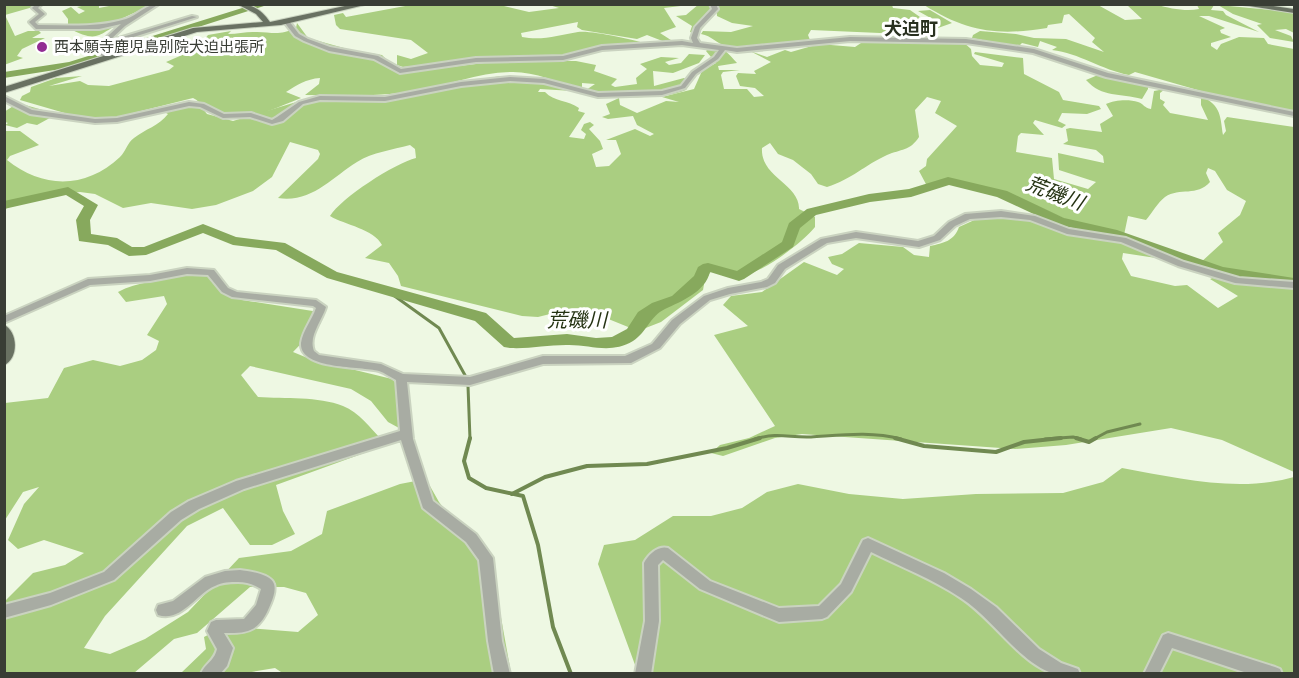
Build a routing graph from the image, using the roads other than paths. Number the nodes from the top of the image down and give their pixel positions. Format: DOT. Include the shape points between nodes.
graph roads {
  1 [pos="40,4"];
  2 [pos="157,4"];
  3 [pos="366,4"];
  4 [pos="713,4"];
  5 [pos="1239,4"];
  6 [pos="144,7"];
  7 [pos="248,7"];
  8 [pos="1294,11"];
  9 [pos="194,17"];
  10 [pos="130,20"];
  11 [pos="287,22"];
  12 [pos="268,24"];
  13 [pos="697,44"];
  14 [pos="101,45"];
  15 [pos="723,49"];
  16 [pos="104,55"];
  17 [pos="4,90"];
  18 [pos="4,98"];
  19 [pos="1294,114"];
  20 [pos="1294,285"];
  21 [pos="4,320"];
  22 [pos="4,329"];
  23 [pos="4,360"];
  24 [pos="401,378"];
  25 [pos="406,434"];
  26 [pos="163,610"];
  27 [pos="4,612"];
  28 [pos="207,674"];
  29 [pos="502,674"];
  30 [pos="643,674"];
  31 [pos="1073,674"];
  32 [pos="1151,674"];
  33 [pos="1275,674"];
  1 -- 10 [label="street" via="35,8 42,14 32,22 36,27 99,27"];
  2 -- 6 [label="street"];
  3 -- 11 [label="main road"];
  4 -- 13 [label="street" via="715,9 697,28"];
  5 -- 8 [label="main road"];
  6 -- 10 [label="street"];
  7 -- 12 [label="main road" via="264,15"];
  9 -- 14 [label="street"];
  10 -- 14 [label="street"];
  11 -- 12 [label="main road"];
  11 -- 13 [label="street" via="306,40 329,49 376,57 400,71 476,60 563,58 602,48"];
  12 -- 16 [label="main road" via="203,28"];
  13 -- 15 [label="street"];
  14 -- 16 [label="street" via="98,49"];
  15 -- 18 [label="street" via="683,87 662,93 598,94 544,81 510,79 378,99 320,98 301,103 272,122 252,115 223,116 202,105 189,104 95,121 30,112"];
  15 -- 19 [label="street" via="841,39 966,41 1034,51 1106,75"];
  16 -- 17 [label="main road"];
  20 -- 24 [label="street" via="1238,281 1181,264 1123,240 1067,231 1032,218 1001,214 968,216 937,238 919,244 856,235 824,241 781,267 772,281 764,285 722,292 700,302 656,346 627,360 543,360 470,381"];
  21 -- 24 [label="street" via="88,282 121,282 204,270 216,275 225,290 235,295 316,303 321,307 306,339 309,354 327,361 381,368"];
  22 -- 23 [label="main road" via="9,343"];
  24 -- 25 [label="street"];
  25 -- 27 [label="street" via="240,484 176,516 109,576"];
  25 -- 29 [label="street" via="428,504 471,538 486,558"];
  26 -- 28 [label="street" via="192,597 209,581 244,576 268,586 267,597 253,622 246,626 216,627 214,631 225,648 222,661"];
  30 -- 31 [label="street" via="652,621 651,563 663,552 705,585 779,615 822,612 846,588 868,544 931,573 979,603 1053,669"];
  32 -- 33 [label="street" via="1168,640"];
}
